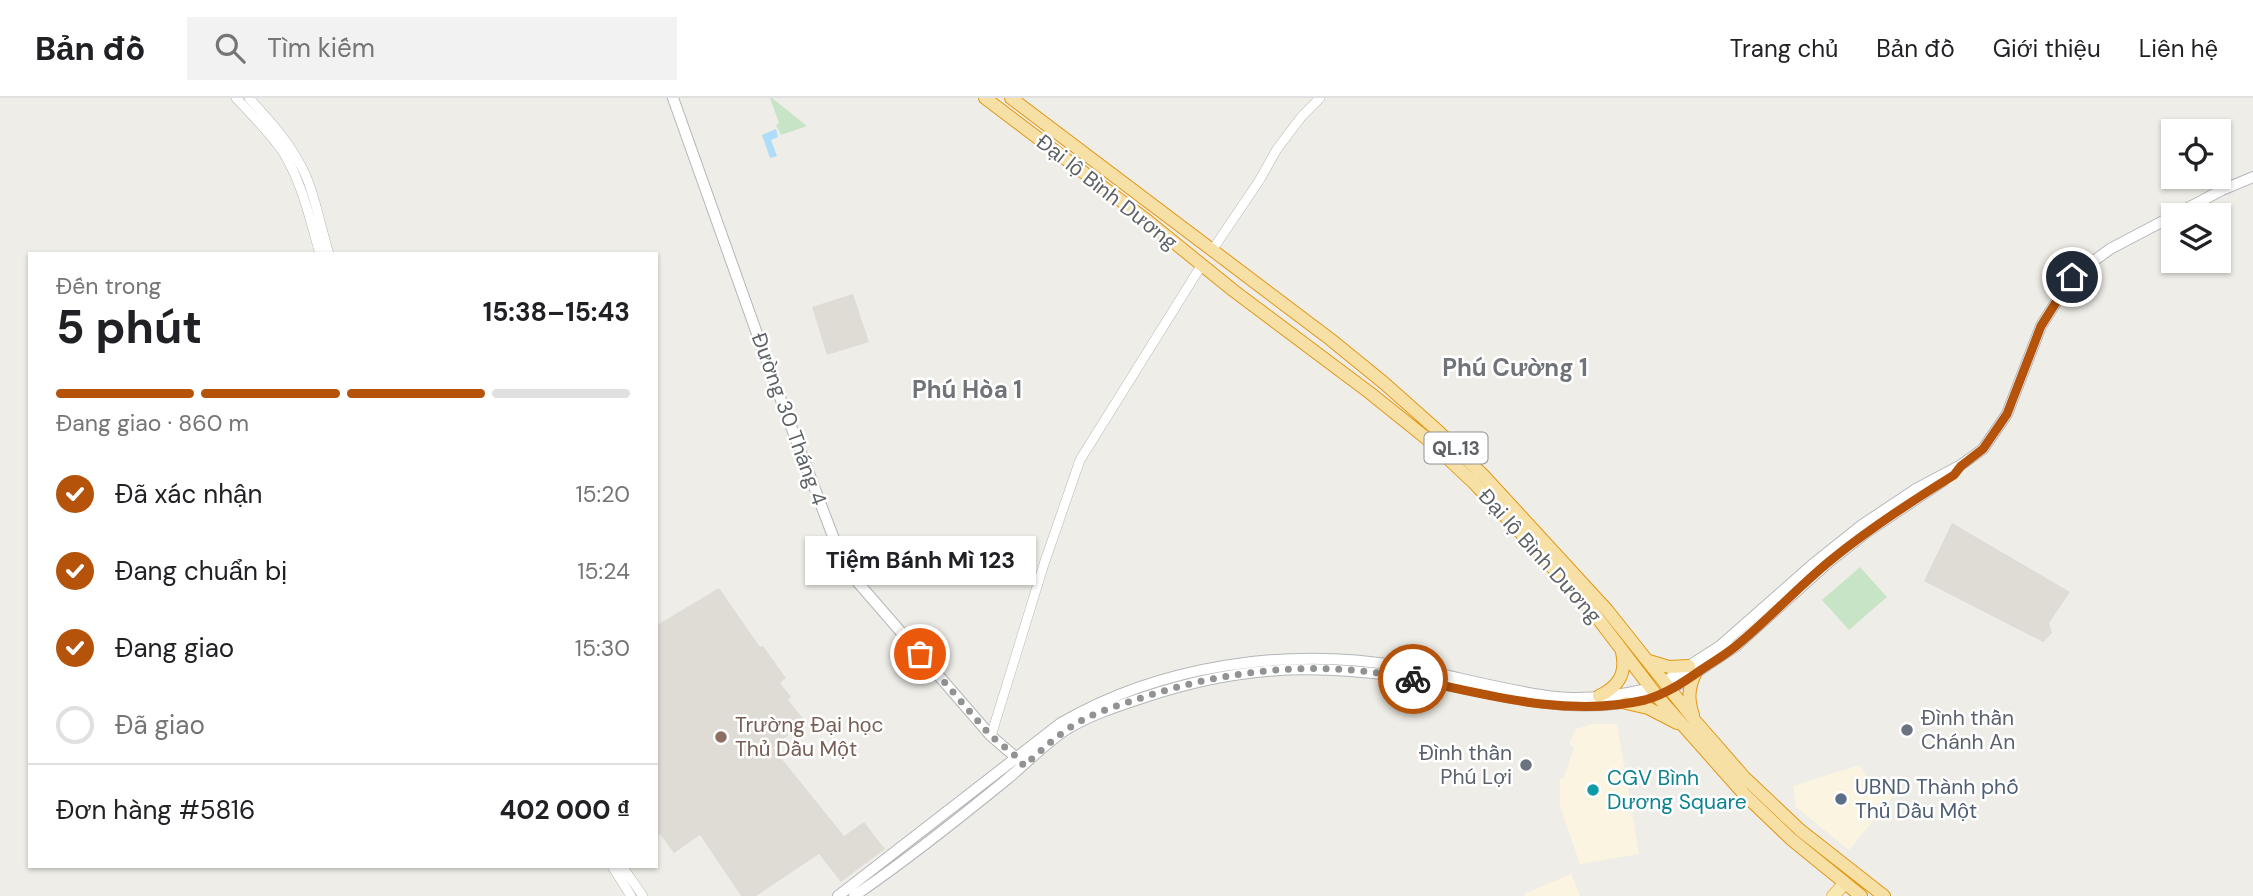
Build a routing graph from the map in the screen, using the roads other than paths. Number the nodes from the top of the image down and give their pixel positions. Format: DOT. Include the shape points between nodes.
graph roads {
  1 [pos="236,98"];
  2 [pos="249,98"];
  3 [pos="673,98"];
  4 [pos="985,98"];
  5 [pos="1011,98"];
  6 [pos="1320,98"];
  7 [pos="2253,177"];
  8 [pos="1213,249"];
  9 [pos="319,252"];
  10 [pos="328,252"];
  11 [pos="1201,266"];
  12 [pos="1458,459"];
  13 [pos="1620,649"];
  14 [pos="1646,659"];
  15 [pos="1692,670"];
  16 [pos="1667,686"];
  17 [pos="1654,692"];
  18 [pos="1511,694"];
  19 [pos="1599,696"];
  20 [pos="1626,703"];
  21 [pos="1691,725"];
  22 [pos="991,736"];
  23 [pos="1020,762"];
  24 [pos="613,868"];
  25 [pos="623,868"];
  26 [pos="1853,873"];
  27 [pos="1844,884"];
  28 [pos="1830,895"];
  29 [pos="631,896"];
  30 [pos="643,896"];
  31 [pos="838,896"];
  32 [pos="855,896"];
  33 [pos="1861,896"];
  34 [pos="1884,896"];
  35 [pos="1892,896"];
  1 -- 9 [label="street" via="289,163"];
  2 -- 10 [label="street" via="298,160"];
  3 -- 22 [label="main road, Đường 30 Tháng 4" via="838,552 848,571"];
  4 -- 11 [label="highway, Đại lộ Bình Dương / QL.13"];
  5 -- 8 [label="highway, Đại lộ Bình Dương / QL.13"];
  6 -- 8 [label="street" via="1277,149"];
  7 -- 15 [label="main road" via="2110,249 2072,277 2041,326 2007,414 1983,449 1865,529 1778,602 1736,646"];
  8 -- 11 [label="highway"];
  8 -- 12 [label="highway, Đại lộ Bình Dương / QL.13" via="1377,377"];
  11 -- 12 [label="highway, Đại lộ Bình Dương / QL.13"];
  11 -- 22 [label="street" via="1080,460"];
  12 -- 13 [label="highway, Đại lộ Bình Dương / QL.13"];
  12 -- 14 [label="highway, Đại lộ Bình Dương / QL.13" via="1547,543"];
  13 -- 17 [label="highway, Đại lộ Bình Dương / QL.13"];
  13 -- 19 [label="highway" via="1621,678"];
  14 -- 15 [label="highway"];
  14 -- 16 [label="highway, Đại lộ Bình Dương / QL.13"];
  15 -- 16 [label="main road"];
  15 -- 21 [label="highway"];
  16 -- 17 [label="highway"];
  16 -- 21 [label="highway, Đại lộ Bình Dương / QL.13"];
  17 -- 19 [label="main road"];
  17 -- 20 [label="main road"];
  17 -- 21 [label="highway, Đại lộ Bình Dương / QL.13"];
  18 -- 19 [label="main road"];
  18 -- 20 [label="main road" via="1556,705"];
  18 -- 23 [label="main road" via="1400,666 1345,660 1289,658 1234,664 1101,701 1061,723"];
  20 -- 21 [label="highway"];
  21 -- 26 [label="highway, Đại lộ Bình Dương / QL.13" via="1772,804"];
  21 -- 27 [label="highway, Đại lộ Bình Dương / QL.13" via="1758,808"];
  22 -- 23 [label="main road, Đường 30 Tháng 4"];
  23 -- 31 [label="main road"];
  23 -- 32 [label="main road" via="954,822"];
  24 -- 29 [label="street"];
  25 -- 30 [label="street"];
  26 -- 27 [label="highway"];
  26 -- 34 [label="highway, Đại lộ Bình Dương / QL.13"];
  26 -- 35 [label="highway, Đại lộ Bình Dương / QL.13" via="1865,875"];
  27 -- 28 [label="main road"];
  27 -- 33 [label="highway, Đại lộ Bình Dương / QL.13"];
}
